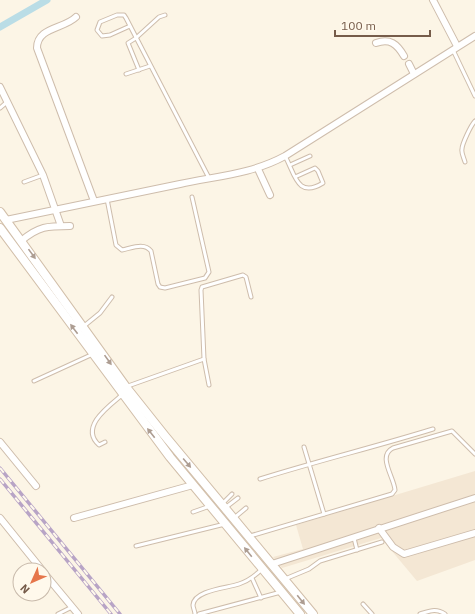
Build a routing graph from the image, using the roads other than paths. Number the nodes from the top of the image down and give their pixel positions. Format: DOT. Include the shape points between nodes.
graph roads {
  1 [pos="433,0"];
  2 [pos="165,15"];
  3 [pos="76,17"];
  4 [pos="130,26"];
  5 [pos="475,36"];
  6 [pos="136,38"];
  7 [pos="376,43"];
  8 [pos="455,47"];
  9 [pos="404,56"];
  10 [pos="409,64"];
  11 [pos="150,66"];
  12 [pos="139,70"];
  13 [pos="126,74"];
  14 [pos="414,74"];
  15 [pos="0,87"];
  16 [pos="475,96"];
  17 [pos="7,102"];
  18 [pos="0,108"];
  19 [pos="475,121"];
  20 [pos="286,156"];
  21 [pos="310,156"];
  22 [pos="465,162"];
  23 [pos="290,165"];
  24 [pos="258,169"];
  25 [pos="43,174"];
  26 [pos="295,177"];
  27 [pos="209,178"];
  28 [pos="24,182"];
  29 [pos="270,195"];
  30 [pos="192,197"];
  31 [pos="107,199"];
  32 [pos="94,201"];
  33 [pos="56,210"];
  34 [pos="0,212"];
  35 [pos="3,220"];
  36 [pos="61,226"];
  37 [pos="70,226"];
  38 [pos="0,228"];
  39 [pos="21,241"];
  40 [pos="251,296"];
  41 [pos="112,297"];
  42 [pos="84,326"];
  43 [pos="93,354"];
  44 [pos="204,358"];
  45 [pos="34,381"];
  46 [pos="209,385"];
  47 [pos="126,387"];
  48 [pos="122,395"];
  49 [pos="433,429"];
  50 [pos="0,442"];
  51 [pos="105,442"];
  52 [pos="304,447"];
  53 [pos="475,454"];
  54 [pos="309,464"];
  55 [pos="260,480"];
  56 [pos="193,485"];
  57 [pos="36,486"];
  58 [pos="232,494"];
  59 [pos="238,498"];
  60 [pos="475,498"];
  61 [pos="210,506"];
  62 [pos="223,506"];
  63 [pos="246,508"];
  64 [pos="192,512"];
  65 [pos="324,514"];
  66 [pos="0,518"];
  67 [pos="74,518"];
  68 [pos="234,518"];
  69 [pos="225,524"];
  70 [pos="379,528"];
  71 [pos="475,533"];
  72 [pos="249,536"];
  73 [pos="353,537"];
  74 [pos="382,542"];
  75 [pos="136,546"];
  76 [pos="357,550"];
  77 [pos="36,562"];
  78 [pos="272,564"];
  79 [pos="262,569"];
  80 [pos="252,578"];
  81 [pos="284,579"];
  82 [pos="52,583"];
  83 [pos="232,586"];
  84 [pos="233,590"];
  85 [pos="281,592"];
  86 [pos="237,598"];
  87 [pos="261,598"];
  88 [pos="239,604"];
  89 [pos="363,604"];
  90 [pos="72,607"];
  91 [pos="58,614"];
  92 [pos="78,614"];
  93 [pos="195,614"];
  94 [pos="199,614"];
  95 [pos="300,614"];
  96 [pos="313,614"];
  97 [pos="372,614"];
  98 [pos="420,614"];
  99 [pos="445,614"];
  1 -- 8 [label="street"];
  2 -- 6 [label="lane"];
  3 -- 32 [label="street" via="40,36 37,48"];
  4 -- 4 [label="lane" via="121,14 100,22 97,30 102,36 107,36"];
  4 -- 6 [label="lane"];
  5 -- 8 [label="street"];
  6 -- 11 [label="lane"];
  6 -- 12 [label="lane" via="129,41 128,46"];
  7 -- 9 [label="street" via="391,41"];
  8 -- 14 [label="street"];
  8 -- 16 [label="lane"];
  10 -- 14 [label="street"];
  11 -- 12 [label="lane"];
  11 -- 27 [label="lane"];
  12 -- 13 [label="lane"];
  14 -- 20 [label="street"];
  15 -- 17 [label="street"];
  17 -- 18 [label="lane"];
  17 -- 25 [label="street"];
  19 -- 22 [label="lane" via="461,150"];
  20 -- 23 [label="lane"];
  20 -- 24 [label="street"];
  21 -- 23 [label="lane"];
  23 -- 26 [label="lane"];
  24 -- 27 [label="street"];
  24 -- 29 [label="street"];
  25 -- 28 [label="lane"];
  25 -- 33 [label="street"];
  26 -- 26 [label="lane" via="301,186 307,189 323,183 314,168"];
  27 -- 31 [label="street"];
  30 -- 31 [label="lane" via="209,272 205,278 165,288 158,284 151,251 148,248 144,246 122,250 116,245"];
  31 -- 32 [label="street"];
  32 -- 33 [label="street"];
  33 -- 35 [label="street"];
  33 -- 36 [label="street"];
  34 -- 35 [label="main road"];
  35 -- 39 [label="main road"];
  36 -- 37 [label="street"];
  36 -- 39 [label="street" via="38,229"];
  43 -- 38 [label="main road, one-way"];
  39 -- 42 [label="main road, one-way"];
  40 -- 44 [label="lane" via="246,277 243,275 202,287"];
  41 -- 42 [label="lane"];
  42 -- 47 [label="main road, one-way"];
  43 -- 45 [label="lane"];
  43 -- 48 [label="main road"];
  44 -- 46 [label="lane"];
  44 -- 47 [label="lane"];
  47 -- 62 [label="main road, one-way"];
  48 -- 51 [label="lane" via="98,416 95,422 92,434 95,442 99,445"];
  56 -- 48 [label="main road, one-way"];
  49 -- 54 [label="lane"];
  50 -- 57 [label="street"];
  52 -- 54 [label="lane"];
  53 -- 65 [label="lane" via="452,431 393,448 385,455 395,484 392,494"];
  54 -- 55 [label="lane"];
  54 -- 65 [label="lane"];
  56 -- 61 [label="main road"];
  56 -- 67 [label="street"];
  58 -- 62 [label="lane"];
  59 -- 62 [label="lane"];
  60 -- 70 [label="street"];
  61 -- 64 [label="lane"];
  61 -- 69 [label="main road"];
  62 -- 68 [label="main road"];
  63 -- 68 [label="lane"];
  65 -- 72 [label="lane"];
  66 -- 77 [label="street"];
  68 -- 72 [label="main road"];
  69 -- 75 [label="lane"];
  79 -- 69 [label="main road, one-way"];
  70 -- 71 [label="street" via="393,547 404,554"];
  70 -- 73 [label="street"];
  72 -- 78 [label="main road"];
  73 -- 76 [label="lane"];
  73 -- 78 [label="street"];
  74 -- 76 [label="lane"];
  76 -- 81 [label="lane" via="320,561 309,569"];
  78 -- 81 [label="main road"];
  79 -- 80 [label="lane"];
  79 -- 85 [label="main road"];
  80 -- 83 [label="lane"];
  80 -- 87 [label="lane"];
  81 -- 96 [label="main road, one-way"];
  82 -- 90 [label="street"];
  83 -- 84 [label="lane"];
  83 -- 93 [label="lane" via="196,598 193,604"];
  85 -- 87 [label="lane"];
  85 -- 95 [label="main road"];
  86 -- 88 [label="lane"];
  87 -- 88 [label="lane"];
  88 -- 94 [label="lane"];
  89 -- 97 [label="lane"];
  90 -- 91 [label="lane"];
  90 -- 92 [label="street"];
  98 -- 99 [label="lane" via="432,610"];
}
